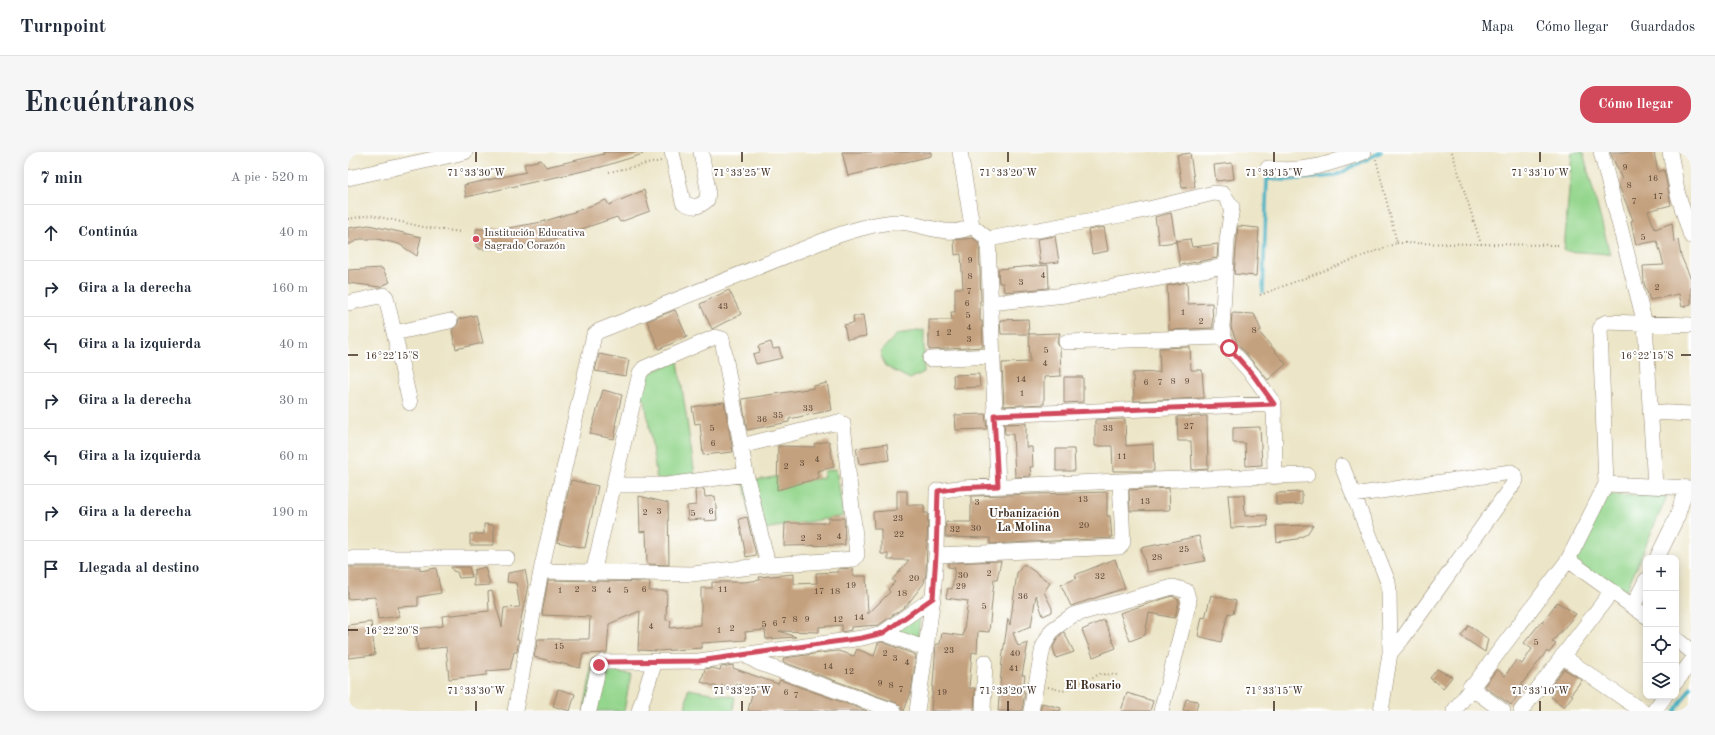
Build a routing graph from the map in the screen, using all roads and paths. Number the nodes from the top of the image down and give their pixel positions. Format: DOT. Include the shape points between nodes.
graph roads {
  1 [pos="465,152"];
  2 [pos="701,152"];
  3 [pos="960,152"];
  4 [pos="1364,152"];
  5 [pos="1374,152"];
  6 [pos="1452,152"];
  7 [pos="1601,152"];
  8 [pos="1670,152"];
  9 [pos="673,155"];
  10 [pos="1268,168"];
  11 [pos="609,172"];
  12 [pos="348,178"];
  13 [pos="348,219"];
  14 [pos="972,226"];
  15 [pos="461,232"];
  16 [pos="1691,236"];
  17 [pos="988,239"];
  18 [pos="1397,243"];
  19 [pos="1480,244"];
  20 [pos="1558,244"];
  21 [pos="1226,266"];
  22 [pos="1260,295"];
  23 [pos="348,303"];
  24 [pos="990,303"];
  25 [pos="450,321"];
  26 [pos="1646,324"];
  27 [pos="1691,325"];
  28 [pos="394,333"];
  29 [pos="1224,337"];
  30 [pos="1066,342"];
  31 [pos="992,356"];
  32 [pos="930,359"];
  33 [pos="410,403"];
  34 [pos="1274,404"];
  35 [pos="1651,412"];
  36 [pos="1691,414"];
  37 [pos="994,415"];
  38 [pos="741,446"];
  39 [pos="1342,466"];
  40 [pos="746,474"];
  41 [pos="1307,475"];
  42 [pos="1275,477"];
  43 [pos="1120,481"];
  44 [pos="1606,484"];
  45 [pos="614,485"];
  46 [pos="998,486"];
  47 [pos="1655,486"];
  48 [pos="1688,488"];
  49 [pos="1354,495"];
  50 [pos="936,555"];
  51 [pos="1658,555"];
  52 [pos="348,558"];
  53 [pos="506,558"];
  54 [pos="1568,560"];
  55 [pos="768,565"];
  56 [pos="541,571"];
  57 [pos="593,573"];
  58 [pos="1643,586"];
  59 [pos="1612,591"];
  60 [pos="933,598"];
  61 [pos="1633,606"];
  62 [pos="1643,614"];
  63 [pos="883,633"];
  64 [pos="1679,641"];
  65 [pos="927,649"];
  66 [pos="1691,651"];
  67 [pos="1390,654"];
  68 [pos="745,655"];
  69 [pos="1562,656"];
  70 [pos="655,661"];
  71 [pos="985,662"];
  72 [pos="1691,662"];
  73 [pos="1119,675"];
  74 [pos="1679,678"];
  75 [pos="1037,684"];
  76 [pos="1470,687"];
  77 [pos="1663,699"];
  78 [pos="515,711"];
  79 [pos="589,711"];
  80 [pos="639,711"];
  81 [pos="894,711"];
  82 [pos="917,711"];
  83 [pos="983,711"];
  84 [pos="1031,711"];
  85 [pos="1161,711"];
  86 [pos="1381,711"];
  87 [pos="1454,711"];
  88 [pos="1503,711"];
  89 [pos="1521,711"];
  90 [pos="1642,711"];
  91 [pos="1654,711"];
  1 -- 12 [label="street"];
  2 -- 9 [label="street" via="708,189 707,200 700,206 691,207 683,202"];
  3 -- 14 [label="street"];
  4 -- 10 [label="street" via="1326,165 1284,171"];
  5 -- 18 [label="path"];
  6 -- 19 [label="path"];
  7 -- 26 [label="street"];
  8 -- 16 [label="street" via="1678,195"];
  9 -- 11 [label="path"];
  13 -- 15 [label="path" via="371,215 423,228"];
  14 -- 17 [label="street"];
  14 -- 56 [label="street" via="965,231 954,232 895,222 856,229 599,331 592,341"];
  17 -- 21 [label="street" via="1132,213 1219,193 1223,194 1232,208"];
  17 -- 24 [label="street"];
  18 -- 19 [label="path"];
  18 -- 22 [label="path"];
  19 -- 20 [label="path"];
  21 -- 24 [label="street" via="1075,294"];
  21 -- 29 [label="street" via="1222,328"];
  23 -- 28 [label="street" via="384,295"];
  24 -- 31 [label="street"];
  25 -- 28 [label="street"];
  26 -- 27 [label="street"];
  26 -- 35 [label="street"];
  26 -- 44 [label="street" via="1607,322 1600,329"];
  28 -- 33 [label="street"];
  29 -- 30 [label="street"];
  29 -- 34 [label="street" via="1229,348"];
  31 -- 32 [label="street"];
  31 -- 37 [label="street"];
  34 -- 37 [label="street"];
  34 -- 42 [label="street"];
  35 -- 36 [label="street"];
  35 -- 47 [label="street"];
  37 -- 46 [label="street"];
  38 -- 40 [label="street"];
  38 -- 45 [label="street" via="722,340 716,337 642,370"];
  38 -- 55 [label="street" via="838,422 843,424 857,554 854,559"];
  39 -- 49 [label="street"];
  40 -- 45 [label="street" via="667,485"];
  40 -- 55 [label="street"];
  41 -- 42 [label="street"];
  42 -- 43 [label="street"];
  43 -- 46 [label="street"];
  43 -- 50 [label="street" via="1123,542 1120,547"];
  44 -- 47 [label="street"];
  44 -- 54 [label="street"];
  45 -- 57 [label="street"];
  46 -- 50 [label="street" via="938,491"];
  47 -- 48 [label="street"];
  48 -- 51 [label="street"];
  49 -- 67 [label="street" via="1388,582"];
  49 -- 67 [label="street" via="1511,472 1516,480"];
  50 -- 60 [label="street"];
  52 -- 53 [label="street"];
  54 -- 59 [label="street"];
  54 -- 76 [label="street"];
  55 -- 57 [label="street" via="692,574"];
  56 -- 57 [label="street"];
  56 -- 78 [label="street"];
  58 -- 61 [label="street"];
  59 -- 61 [label="street"];
  59 -- 69 [label="street"];
  60 -- 63 [label="street"];
  60 -- 65 [label="street"];
  61 -- 62 [label="street"];
  63 -- 65 [label="street"];
  63 -- 68 [label="street"];
  64 -- 66 [label="street"];
  65 -- 82 [label="street"];
  67 -- 86 [label="street"];
  68 -- 70 [label="street" via="690,662"];
  68 -- 81 [label="street" via="760,663"];
  69 -- 89 [label="street"];
  69 -- 90 [label="street"];
  70 -- 79 [label="street" via="601,663"];
  70 -- 80 [label="street"];
  71 -- 83 [label="street"];
  72 -- 74 [label="street"];
  73 -- 75 [label="path" via="1100,674 1063,691"];
  75 -- 84 [label="street"];
  75 -- 85 [label="street" via="1043,647 1052,630 1073,615 1173,587 1186,591 1189,602"];
  76 -- 87 [label="street"];
  76 -- 88 [label="street"];
  77 -- 91 [label="street"];
}
